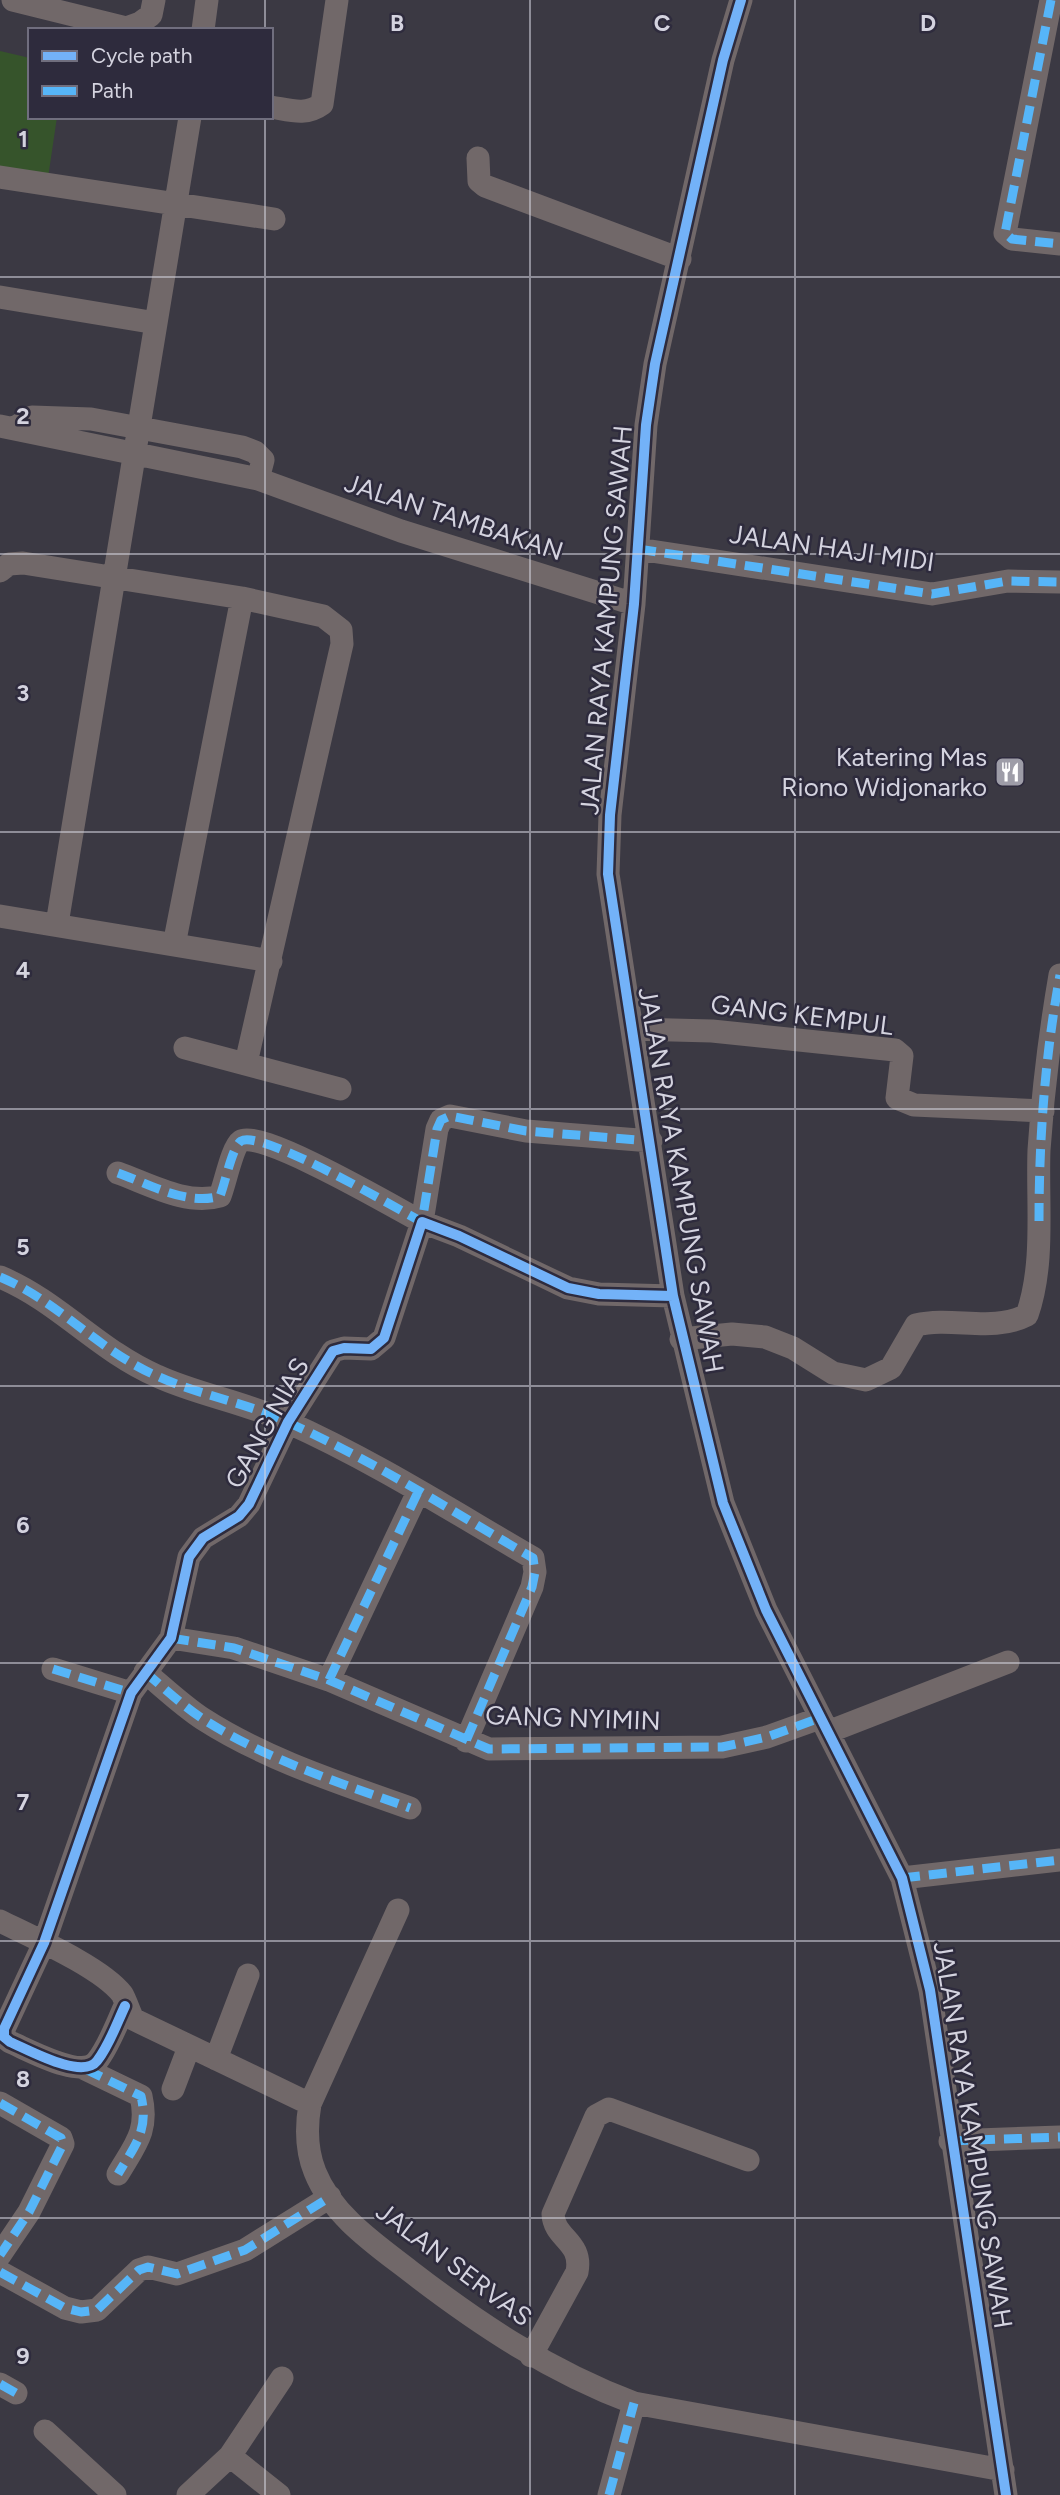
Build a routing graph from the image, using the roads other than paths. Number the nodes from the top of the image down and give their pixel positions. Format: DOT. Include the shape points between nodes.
graph roads {
  1 [pos="13,0"];
  2 [pos="154,0"];
  3 [pos="207,0"];
  4 [pos="337,0"];
  5 [pos="741,0"];
  6 [pos="1051,0"];
  7 [pos="203,28"];
  8 [pos="273,107"];
  9 [pos="190,119"];
  10 [pos="478,158"];
  11 [pos="0,177"];
  12 [pos="176,207"];
  13 [pos="274,219"];
  14 [pos="1060,244"];
  15 [pos="680,259"];
  16 [pos="0,297"];
  17 [pos="156,323"];
  18 [pos="7,427"];
  19 [pos="139,428"];
  20 [pos="135,453"];
  21 [pos="258,479"];
  22 [pos="638,549"];
  23 [pos="0,571"];
  24 [pos="113,580"];
  25 [pos="1060,582"];
  26 [pos="242,598"];
  27 [pos="634,604"];
  28 [pos="0,916"];
  29 [pos="57,924"];
  30 [pos="174,945"];
  31 [pos="271,961"];
  32 [pos="1060,975"];
  33 [pos="633,1029"];
  34 [pos="185,1048"];
  35 [pos="246,1063"];
  36 [pos="340,1089"];
  37 [pos="1043,1111"];
  38 [pos="651,1140"];
  39 [pos="118,1173"];
  40 [pos="422,1222"];
  41 [pos="0,1278"];
  42 [pos="673,1296"];
  43 [pos="681,1339"];
  44 [pos="288,1422"];
  45 [pos="418,1492"];
  46 [pos="171,1638"];
  47 [pos="1008,1662"];
  48 [pos="53,1669"];
  49 [pos="145,1672"];
  50 [pos="329,1680"];
  51 [pos="131,1693"];
  52 [pos="824,1725"];
  53 [pos="466,1741"];
  54 [pos="410,1808"];
  55 [pos="1060,1860"];
  56 [pos="902,1878"];
  57 [pos="398,1910"];
  58 [pos="0,1921"];
  59 [pos="44,1943"];
  60 [pos="248,1975"];
  61 [pos="125,2006"];
  62 [pos="2,2041"];
  63 [pos="189,2048"];
  64 [pos="216,2059"];
  65 [pos="85,2069"];
  66 [pos="173,2089"];
  67 [pos="0,2103"];
  68 [pos="310,2104"];
  69 [pos="1060,2137"];
  70 [pos="950,2141"];
  71 [pos="748,2160"];
  72 [pos="118,2174"];
  73 [pos="330,2197"];
  74 [pos="0,2255"];
  75 [pos="0,2272"];
  76 [pos="531,2356"];
  77 [pos="282,2378"];
  78 [pos="634,2403"];
  79 [pos="45,2431"];
  80 [pos="230,2456"];
  81 [pos="1003,2470"];
  82 [pos="115,2495"];
  83 [pos="187,2495"];
  84 [pos="279,2495"];
  85 [pos="609,2495"];
  86 [pos="1006,2495"];
  1 -- 2 [label="street" via="126,28 151,15"];
  3 -- 7 [label="street"];
  4 -- 8 [label="street" via="322,104 301,112"];
  5 -- 15 [label="street, JALAN RAYA KAMPUNG SAWAH" via="723,60"];
  6 -- 14 [label="street" via="1005,233 1012,239"];
  9 -- 12 [label="street"];
  10 -- 15 [label="street" via="479,181 485,186"];
  11 -- 12 [label="street"];
  12 -- 13 [label="street"];
  12 -- 17 [label="street"];
  15 -- 22 [label="street, JALAN RAYA KAMPUNG SAWAH" via="652,387"];
  16 -- 17 [label="street"];
  17 -- 19 [label="street"];
  18 -- 19 [label="street, JALAN TAMBAKAN" via="32,416 48,416"];
  18 -- 20 [label="street, JALAN TAMBAKAN"];
  19 -- 20 [label="street"];
  19 -- 21 [label="street, JALAN TAMBAKAN" via="255,452 262,460"];
  20 -- 21 [label="street, JALAN TAMBAKAN"];
  20 -- 24 [label="street"];
  21 -- 27 [label="street, JALAN TAMBAKAN" via="401,531"];
  22 -- 25 [label="street, JALAN HAJI MIDI" via="932,594 1008,581"];
  22 -- 27 [label="street, JALAN RAYA KAMPUNG SAWAH"];
  23 -- 24 [label="street" via="9,564 23,563"];
  24 -- 26 [label="street"];
  24 -- 29 [label="street"];
  26 -- 30 [label="street"];
  26 -- 31 [label="street" via="323,616 341,631 342,644"];
  27 -- 33 [label="street, JALAN RAYA KAMPUNG SAWAH" via="608,846 608,874"];
  28 -- 29 [label="street"];
  29 -- 30 [label="street"];
  30 -- 31 [label="street"];
  31 -- 35 [label="street"];
  32 -- 37 [label="street"];
  33 -- 37 [label="street, GANG KEMPUL" via="712,1031 895,1050 902,1056 897,1098 906,1102"];
  33 -- 38 [label="street, JALAN RAYA KAMPUNG SAWAH"];
  34 -- 35 [label="street"];
  35 -- 36 [label="street"];
  37 -- 43 [label="street" via="1039,1221 1027,1315 994,1324 930,1321 916,1325 891,1368 866,1380 833,1373 765,1337 732,1334"];
  38 -- 40 [label="street" via="526,1131 450,1116 441,1120 437,1129"];
  38 -- 42 [label="street, JALAN RAYA KAMPUNG SAWAH"];
  39 -- 40 [label="street" via="207,1200 220,1196 234,1147 243,1139 257,1139"];
  40 -- 42 [label="street" via="568,1288 599,1294"];
  40 -- 44 [label="street, GANG NIAS" via="384,1338 371,1349 333,1351"];
  41 -- 44 [label="street" via="50,1305 82,1331 157,1376"];
  42 -- 43 [label="street, JALAN RAYA KAMPUNG SAWAH"];
  43 -- 52 [label="street, JALAN RAYA KAMPUNG SAWAH" via="723,1503 766,1610"];
  44 -- 45 [label="street"];
  44 -- 46 [label="street, GANG NIAS" via="248,1504 239,1516 203,1538 189,1556"];
  45 -- 50 [label="street"];
  45 -- 53 [label="street" via="533,1558 532,1587"];
  46 -- 49 [label="street"];
  46 -- 50 [label="street, GANG NYIMIN" via="234,1648"];
  47 -- 52 [label="street, GANG NYIMIN"];
  48 -- 51 [label="street"];
  49 -- 51 [label="street"];
  49 -- 54 [label="street" via="202,1718 241,1740 290,1765"];
  50 -- 53 [label="street, GANG NYIMIN"];
  51 -- 59 [label="street"];
  52 -- 53 [label="street, GANG NYIMIN" via="722,1747 489,1749"];
  52 -- 56 [label="street, JALAN RAYA KAMPUNG SAWAH"];
  55 -- 56 [label="street"];
  56 -- 70 [label="street, JALAN RAYA KAMPUNG SAWAH" via="929,1990"];
  57 -- 68 [label="street"];
  58 -- 59 [label="street"];
  59 -- 61 [label="street" via="109,1983 123,1996"];
  59 -- 62 [label="street"];
  60 -- 64 [label="street"];
  61 -- 63 [label="street" via="133,2019"];
  61 -- 65 [label="street" via="97,2062"];
  62 -- 65 [label="street"];
  63 -- 64 [label="street"];
  63 -- 66 [label="street"];
  64 -- 68 [label="street"];
  65 -- 72 [label="street" via="141,2096 143,2132"];
  67 -- 74 [label="street" via="64,2144 29,2212"];
  68 -- 73 [label="street, JALAN SERVAS" via="308,2147 315,2173"];
  69 -- 70 [label="street"];
  70 -- 81 [label="street, JALAN RAYA KAMPUNG SAWAH"];
  71 -- 76 [label="street" via="609,2109 601,2111 553,2214 554,2224 575,2248 577,2272"];
  73 -- 75 [label="street" via="245,2250 177,2274 148,2267 139,2270 97,2310 65,2308"];
  73 -- 76 [label="street, JALAN SERVAS" via="361,2234 470,2317"];
  76 -- 78 [label="street, JALAN SERVAS"];
  77 -- 80 [label="street"];
  78 -- 81 [label="street, JALAN SERVAS"];
  78 -- 85 [label="street"];
  79 -- 82 [label="street"];
  80 -- 83 [label="street"];
  80 -- 84 [label="street"];
  81 -- 86 [label="street, JALAN RAYA KAMPUNG SAWAH"];
}
